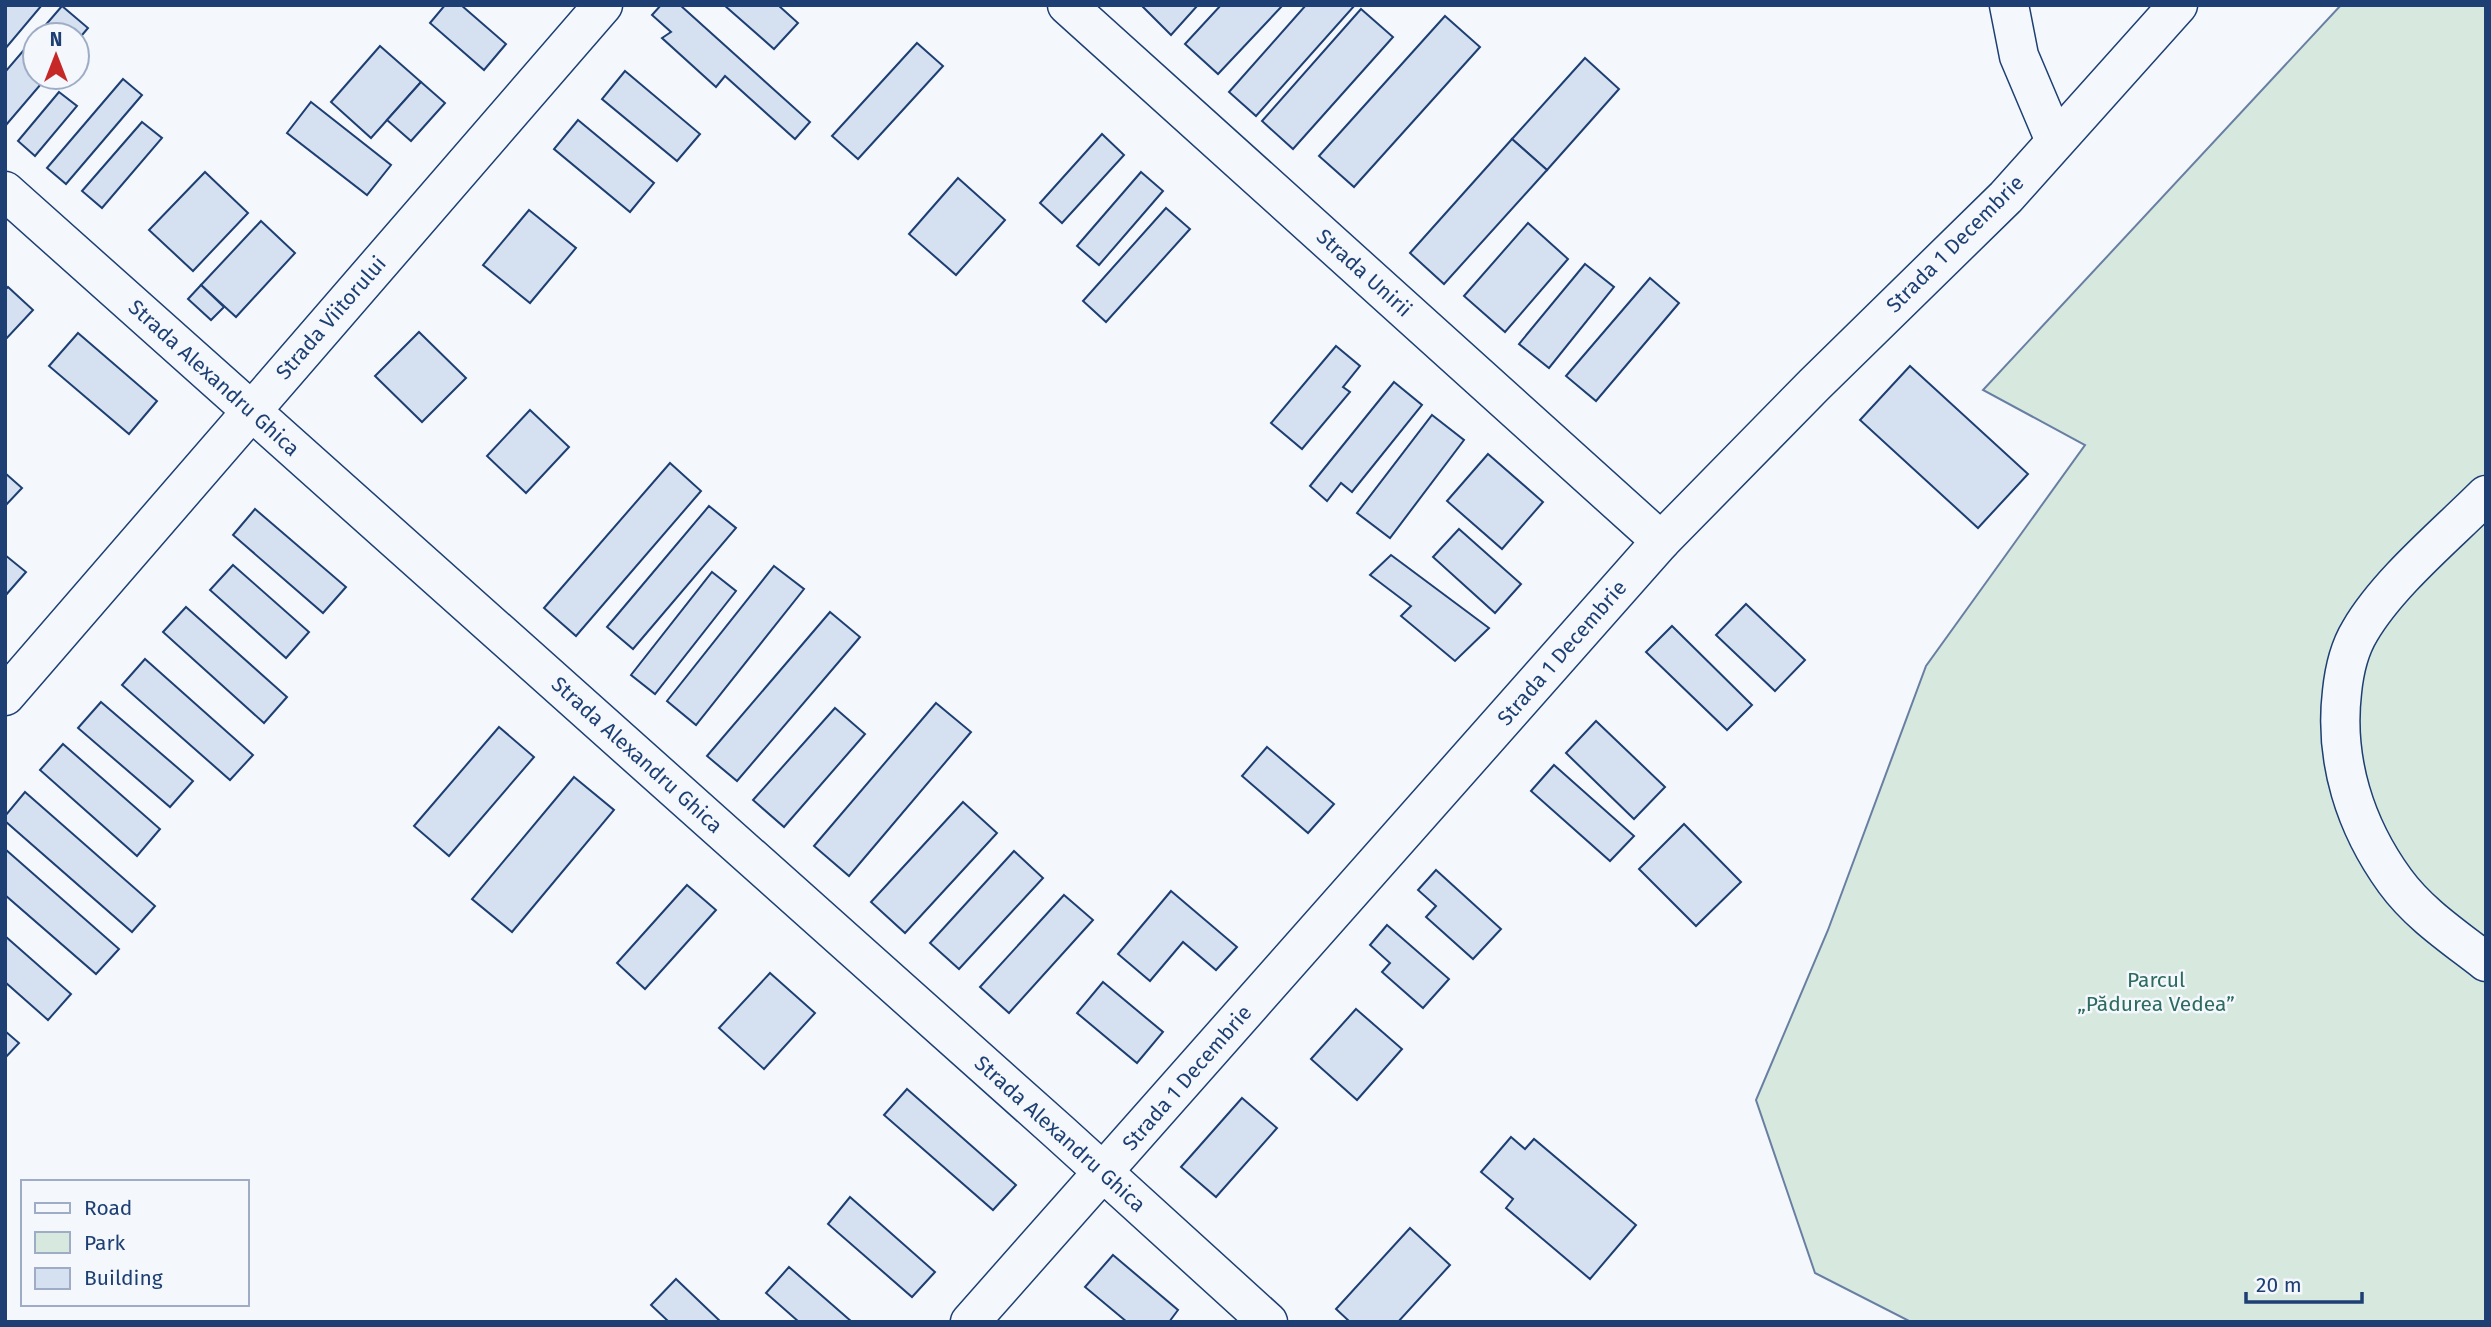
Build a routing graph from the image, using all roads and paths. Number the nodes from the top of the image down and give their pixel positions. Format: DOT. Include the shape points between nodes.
graph roads {
  1 [pos="603,5"];
  2 [pos="1066,5"];
  3 [pos="2008,5"];
  4 [pos="2178,5"];
  5 [pos="2055,141"];
  6 [pos="5,191"];
  7 [pos="250,411"];
  8 [pos="2486,495"];
  9 [pos="1661,541"];
  10 [pos="5,696"];
  11 [pos="2486,962"];
  12 [pos="1104,1172"];
  13 [pos="970,1322"];
  14 [pos="1268,1322"];
  1 -- 7 [label="street, Strada Viitorului"];
  2 -- 9 [label="street, Strada Unirii"];
  3 -- 5 [label="street" via="2019,56"];
  4 -- 5 [label="street, Strada 1 Decembrie"];
  5 -- 9 [label="street, Strada 1 Decembrie" via="2006,197"];
  6 -- 7 [label="street, Strada Alexandru Ghica"];
  7 -- 10 [label="street, Strada Viitorului"];
  7 -- 12 [label="street, Strada Alexandru Ghica"];
  8 -- 11 [label="street" via="2383,598 2359,633 2344,672 2339,719 2343,768 2359,820 2395,881 2430,919"];
  9 -- 12 [label="street, Strada 1 Decembrie"];
  12 -- 13 [label="street, Strada 1 Decembrie"];
  12 -- 14 [label="street, Strada Alexandru Ghica"];
}
